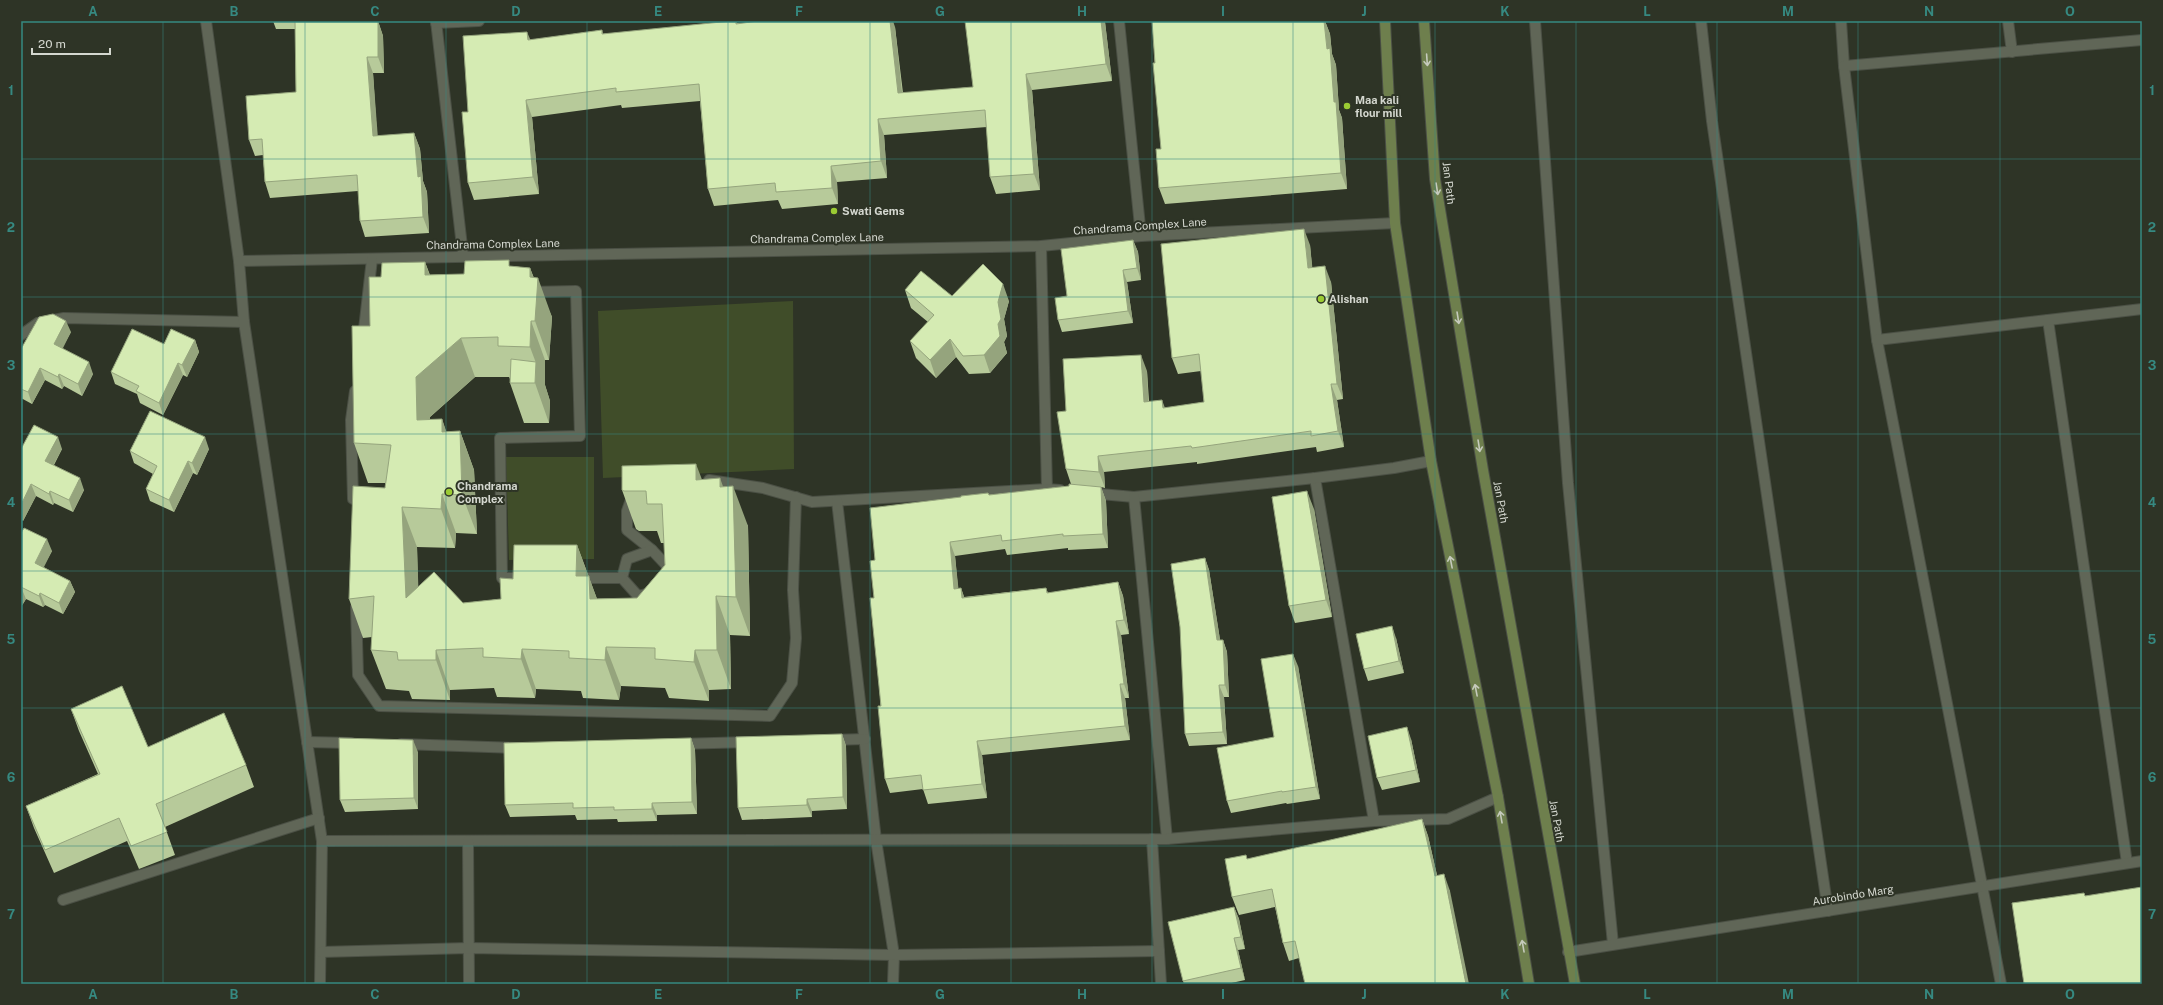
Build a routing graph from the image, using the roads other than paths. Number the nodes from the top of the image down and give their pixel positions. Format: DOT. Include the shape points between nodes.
graph roads {
  1 [pos="206,21"];
  2 [pos="479,21"];
  3 [pos="1119,21"];
  4 [pos="1385,21"];
  5 [pos="1424,21"];
  6 [pos="1535,21"];
  7 [pos="1701,21"];
  8 [pos="1841,21"];
  9 [pos="2008,21"];
  10 [pos="436,22"];
  11 [pos="2142,40"];
  12 [pos="2012,52"];
  13 [pos="1844,66"];
  14 [pos="1396,223"];
  15 [pos="1141,236"];
  16 [pos="1041,246"];
  17 [pos="463,255"];
  18 [pos="372,259"];
  19 [pos="239,261"];
  20 [pos="520,293"];
  21 [pos="2142,309"];
  22 [pos="2048,320"];
  23 [pos="244,322"];
  24 [pos="21,335"];
  25 [pos="1876,340"];
  26 [pos="361,351"];
  27 [pos="356,382"];
  28 [pos="1431,461"];
  29 [pos="1316,478"];
  30 [pos="701,481"];
  31 [pos="1046,489"];
  32 [pos="646,490"];
  33 [pos="796,497"];
  34 [pos="1134,497"];
  35 [pos="837,501"];
  36 [pos="354,508"];
  37 [pos="652,550"];
  38 [pos="539,578"];
  39 [pos="562,578"];
  40 [pos="622,578"];
  41 [pos="356,596"];
  42 [pos="865,740"];
  43 [pos="817,741"];
  44 [pos="307,742"];
  45 [pos="762,742"];
  46 [pos="362,743"];
  47 [pos="393,744"];
  48 [pos="667,744"];
  49 [pos="525,747"];
  50 [pos="1498,796"];
  51 [pos="319,818"];
  52 [pos="1374,821"];
  53 [pos="1152,839"];
  54 [pos="1166,839"];
  55 [pos="876,840"];
  56 [pos="322,841"];
  57 [pos="468,841"];
  58 [pos="2142,861"];
  59 [pos="2127,863"];
  60 [pos="1981,886"];
  61 [pos="63,900"];
  62 [pos="1828,911"];
  63 [pos="1613,944"];
  64 [pos="469,948"];
  65 [pos="1158,951"];
  66 [pos="321,952"];
  67 [pos="1568,952"];
  68 [pos="894,955"];
  69 [pos="320,984"];
  70 [pos="469,984"];
  71 [pos="892,984"];
  72 [pos="1161,984"];
  73 [pos="1529,984"];
  74 [pos="1575,984"];
  75 [pos="2001,984"];
  1 -- 19 [label="street"];
  2 -- 10 [label="street"];
  3 -- 15 [label="street"];
  4 -- 14 [label="main road"];
  5 -- 67 [label="main road, Jan Path, one-way" via="1435,179 1483,470"];
  6 -- 63 [label="street" via="1568,483"];
  7 -- 62 [label="street" via="1712,121"];
  8 -- 13 [label="street"];
  9 -- 12 [label="street"];
  10 -- 17 [label="street"];
  11 -- 12 [label="street"];
  12 -- 13 [label="street"];
  13 -- 25 [label="street"];
  14 -- 15 [label="street, Chandrama Complex Lane"];
  14 -- 28 [label="main road"];
  15 -- 16 [label="street, Chandrama Complex Lane"];
  16 -- 17 [label="street, Chandrama Complex Lane"];
  16 -- 31 [label="street"];
  17 -- 18 [label="street, Chandrama Complex Lane"];
  18 -- 19 [label="street, Chandrama Complex Lane"];
  18 -- 26 [label="street" via="373,297"];
  19 -- 23 [label="street"];
  20 -- 38 [label="street" via="576,291 580,436 500,438 502,578"];
  21 -- 22 [label="street"];
  22 -- 25 [label="street"];
  22 -- 59 [label="street"];
  23 -- 24 [label="street" via="64,318 38,323"];
  23 -- 44 [label="street"];
  25 -- 60 [label="street"];
  27 -- 36 [label="street" via="351,420"];
  28 -- 29 [label="street"];
  50 -- 28 [label="main road, one-way"];
  29 -- 34 [label="street"];
  29 -- 52 [label="street"];
  30 -- 33 [label="street" via="763,488"];
  31 -- 34 [label="street"];
  31 -- 35 [label="street"];
  32 -- 37 [label="street" via="633,494 627,511 627,530"];
  33 -- 35 [label="street" via="812,502"];
  33 -- 41 [label="street" via="793,590 796,638 792,683 770,716 379,706 358,675"];
  34 -- 54 [label="street"];
  35 -- 42 [label="street"];
  37 -- 40 [label="street" via="627,559"];
  37 -- 40 [label="street" via="668,567 662,590 638,596"];
  39 -- 40 [label="street"];
  42 -- 43 [label="street"];
  42 -- 55 [label="street"];
  44 -- 46 [label="street"];
  44 -- 51 [label="street"];
  45 -- 48 [label="street"];
  47 -- 49 [label="street"];
  50 -- 52 [label="street" via="1448,819"];
  73 -- 50 [label="main road, one-way"];
  51 -- 56 [label="street"];
  51 -- 61 [label="street"];
  52 -- 54 [label="street"];
  53 -- 54 [label="street"];
  53 -- 55 [label="street"];
  53 -- 65 [label="street"];
  55 -- 57 [label="street"];
  55 -- 68 [label="street"];
  56 -- 57 [label="street"];
  56 -- 66 [label="street"];
  57 -- 64 [label="street"];
  58 -- 59 [label="street, Aurobindo Marg"];
  59 -- 60 [label="street, Aurobindo Marg"];
  60 -- 62 [label="street, Aurobindo Marg"];
  60 -- 75 [label="street"];
  62 -- 63 [label="street, Aurobindo Marg"];
  63 -- 67 [label="street, Aurobindo Marg"];
  64 -- 66 [label="street"];
  64 -- 68 [label="street"];
  64 -- 70 [label="street"];
  65 -- 68 [label="street"];
  65 -- 72 [label="street"];
  66 -- 69 [label="street"];
  67 -- 74 [label="main road, Jan Path"];
  68 -- 71 [label="street"];
}
